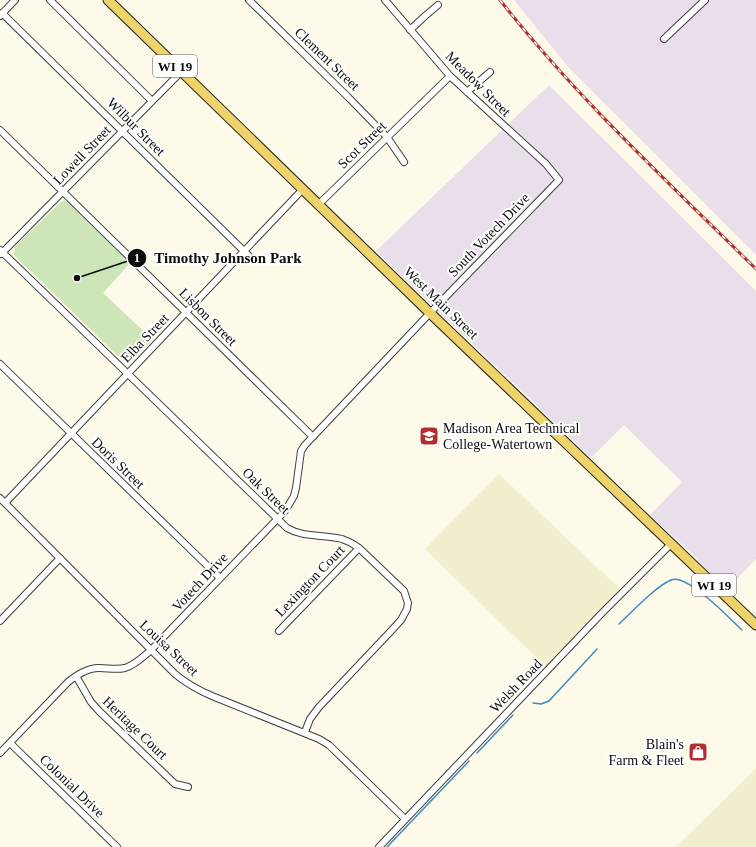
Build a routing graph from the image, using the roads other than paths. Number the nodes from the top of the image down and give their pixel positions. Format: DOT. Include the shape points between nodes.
graph roads {
  1 [pos="15,0"];
  2 [pos="50,0"];
  3 [pos="108,0"];
  4 [pos="249,0"];
  5 [pos="384,0"];
  6 [pos="705,0"];
  7 [pos="438,5"];
  8 [pos="1,15"];
  9 [pos="410,30"];
  10 [pos="664,39"];
  11 [pos="182,72"];
  12 [pos="490,72"];
  13 [pos="450,76"];
  14 [pos="467,92"];
  15 [pos="152,101"];
  16 [pos="0,130"];
  17 [pos="122,131"];
  18 [pos="387,137"];
  19 [pos="404,162"];
  20 [pos="559,180"];
  21 [pos="302,189"];
  22 [pos="63,192"];
  23 [pos="318,205"];
  24 [pos="244,252"];
  25 [pos="1,253"];
  26 [pos="252,259"];
  27 [pos="187,312"];
  28 [pos="430,313"];
  29 [pos="0,364"];
  30 [pos="128,373"];
  31 [pos="370,377"];
  32 [pos="71,433"];
  33 [pos="313,437"];
  34 [pos="0,498"];
  35 [pos="5,503"];
  36 [pos="276,518"];
  37 [pos="671,544"];
  38 [pos="359,548"];
  39 [pos="60,558"];
  40 [pos="220,578"];
  41 [pos="0,621"];
  42 [pos="756,625"];
  43 [pos="279,631"];
  44 [pos="151,650"];
  45 [pos="76,676"];
  46 [pos="305,732"];
  47 [pos="10,743"];
  48 [pos="0,753"];
  49 [pos="188,787"];
  50 [pos="405,819"];
  51 [pos="117,847"];
  52 [pos="379,847"];
  1 -- 8 [label="street"];
  2 -- 15 [label="street"];
  3 -- 11 [label="main road, West Main Street / WI 19"];
  4 -- 18 [label="street, Clement Street"];
  5 -- 9 [label="street, Meadow Street"];
  6 -- 10 [label="street"];
  7 -- 9 [label="street"];
  8 -- 17 [label="street, Wilbur Street"];
  9 -- 13 [label="street, Meadow Street"];
  11 -- 15 [label="street, Lowell Street"];
  11 -- 21 [label="main road, West Main Street / WI 19"];
  12 -- 14 [label="street"];
  13 -- 14 [label="street, Meadow Street"];
  13 -- 18 [label="street, Scot Street"];
  14 -- 20 [label="street, Meadow Street" via="546,164"];
  15 -- 17 [label="street, Lowell Street"];
  16 -- 22 [label="street, Lisbon Street"];
  17 -- 22 [label="street, Lowell Street"];
  17 -- 24 [label="street, Wilbur Street"];
  18 -- 19 [label="street, Clement Street"];
  18 -- 23 [label="street, Scot Street"];
  20 -- 28 [label="street, South Votech Drive"];
  21 -- 23 [label="main road, West Main Street / WI 19"];
  21 -- 24 [label="street, Elba Street"];
  22 -- 25 [label="street, Lowell Street"];
  22 -- 27 [label="street, Lisbon Street"];
  23 -- 28 [label="main road, West Main Street / WI 19"];
  24 -- 26 [label="street, Wilbur Street"];
  24 -- 27 [label="street, Elba Street"];
  25 -- 30 [label="street, Oak Street"];
  27 -- 30 [label="street, Elba Street"];
  27 -- 33 [label="street, Lisbon Street"];
  28 -- 31 [label="street, South Votech Drive"];
  28 -- 37 [label="main road, West Main Street / WI 19"];
  29 -- 32 [label="street, Doris Street"];
  30 -- 32 [label="street, Elba Street"];
  30 -- 36 [label="street, Oak Street"];
  31 -- 33 [label="street, Votech Drive"];
  32 -- 35 [label="street, Elba Street"];
  32 -- 40 [label="street, Doris Street"];
  33 -- 36 [label="street, Votech Drive" via="301,451 294,496 285,511"];
  34 -- 35 [label="street, Louisa Street"];
  35 -- 39 [label="street, Louisa Street"];
  36 -- 38 [label="street, Oak Street" via="293,532 344,540"];
  36 -- 40 [label="street, Votech Drive"];
  37 -- 42 [label="main road, West Main Street / WI 19"];
  37 -- 50 [label="street, Welsh Road"];
  38 -- 43 [label="street, Lexington Court"];
  38 -- 46 [label="street, Oak Street" via="404,592 408,603 407,609 401,620 319,707"];
  39 -- 41 [label="street"];
  39 -- 44 [label="street, Louisa Street"];
  40 -- 44 [label="street, Votech Drive"];
  44 -- 45 [label="street, Votech Drive" via="142,659 125,668 90,669"];
  44 -- 46 [label="street, Louisa Street" via="196,689"];
  45 -- 47 [label="street, Votech Drive"];
  45 -- 49 [label="street, Heritage Court" via="99,711 175,784"];
  46 -- 50 [label="street, Louisa Street" via="329,745"];
  47 -- 48 [label="street, Votech Drive"];
  47 -- 51 [label="street, Colonial Drive"];
  50 -- 52 [label="street, Welsh Road"];
}
